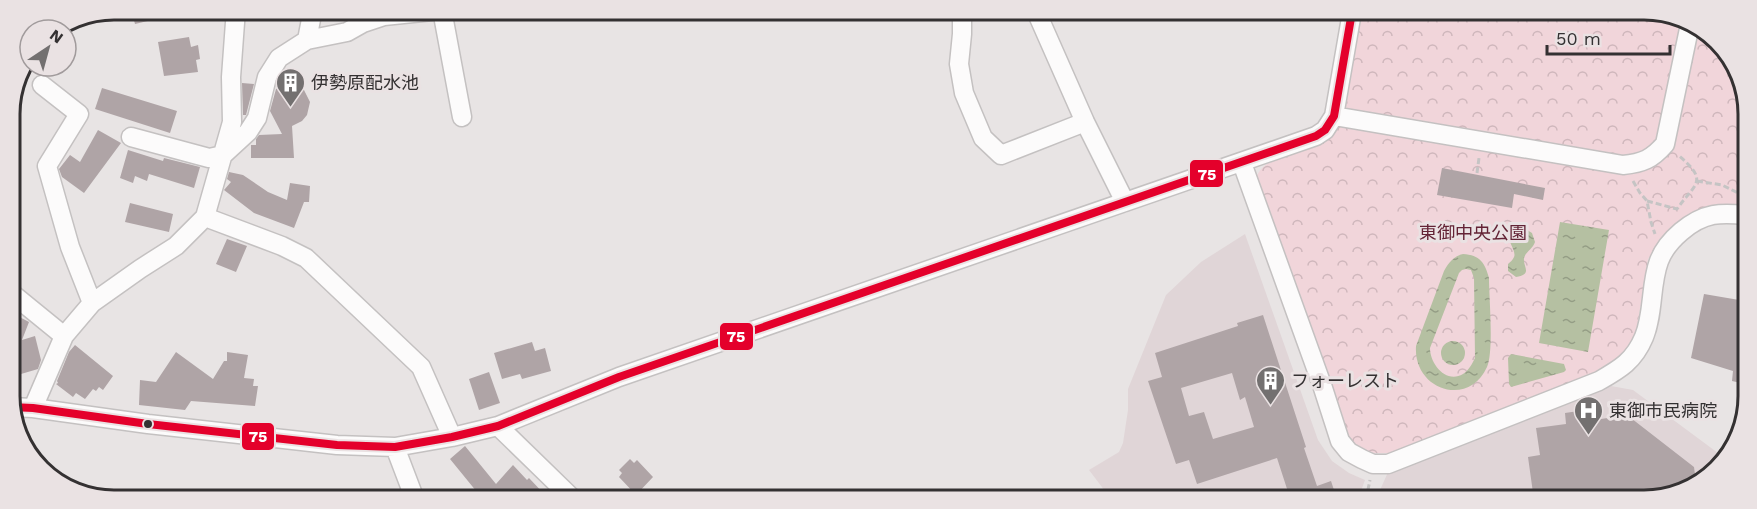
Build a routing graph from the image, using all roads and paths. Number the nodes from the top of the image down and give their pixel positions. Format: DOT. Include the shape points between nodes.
graph roads {
  1 [pos="235,19"];
  2 [pos="311,19"];
  3 [pos="374,19"];
  4 [pos="444,19"];
  5 [pos="962,19"];
  6 [pos="1040,19"];
  7 [pos="1351,19"];
  8 [pos="1688,31"];
  9 [pos="307,40"];
  10 [pos="42,85"];
  11 [pos="1334,116"];
  12 [pos="462,117"];
  13 [pos="1085,122"];
  14 [pos="131,137"];
  15 [pos="1665,144"];
  16 [pos="1480,153"];
  17 [pos="223,155"];
  18 [pos="1242,163"];
  19 [pos="1631,164"];
  20 [pos="1477,173"];
  21 [pos="1697,181"];
  22 [pos="1738,193"];
  23 [pos="1647,201"];
  24 [pos="1125,202"];
  25 [pos="1738,215"];
  26 [pos="205,217"];
  27 [pos="1655,234"];
  28 [pos="20,300"];
  29 [pos="92,303"];
  30 [pos="64,336"];
  31 [pos="21,407"];
  32 [pos="33,408"];
  33 [pos="498,426"];
  34 [pos="452,437"];
  35 [pos="395,447"];
  36 [pos="411,490"];
  37 [pos="563,490"];
  1 -- 17 [label="street" via="232,122"];
  2 -- 9 [label="street"];
  3 -- 9 [label="street" via="347,32"];
  4 -- 12 [label="street"];
  5 -- 13 [label="street" via="959,64 964,93 983,138 1001,155"];
  6 -- 13 [label="street"];
  7 -- 11 [label="street"];
  8 -- 15 [label="street"];
  9 -- 17 [label="street" via="279,58 267,77 257,118"];
  10 -- 29 [label="street" via="79,114 47,165 70,247"];
  11 -- 18 [label="street" via="1314,144"];
  11 -- 19 [label="street"];
  13 -- 24 [label="street"];
  14 -- 17 [label="street" via="209,158"];
  15 -- 19 [label="street" via="1655,155"];
  15 -- 21 [label="path" via="1687,162"];
  16 -- 20 [label="path"];
  17 -- 26 [label="street"];
  18 -- 24 [label="street"];
  18 -- 25 [label="street" via="1340,441 1349,452 1373,464 1388,464 1599,381 1626,365 1644,337 1659,260 1669,244 1681,232 1712,215"];
  19 -- 23 [label="path" via="1632,178"];
  21 -- 22 [label="path" via="1722,185"];
  21 -- 23 [label="path" via="1677,209"];
  23 -- 27 [label="path"];
  24 -- 33 [label="street" via="619,377"];
  26 -- 29 [label="street" via="176,246"];
  26 -- 34 [label="street" via="306,258 421,367"];
  28 -- 30 [label="street"];
  29 -- 30 [label="street"];
  30 -- 32 [label="street"];
  31 -- 32 [label="street"];
  32 -- 35 [label="street" via="338,445"];
  33 -- 34 [label="street"];
  33 -- 37 [label="street"];
  34 -- 35 [label="street"];
  35 -- 36 [label="street"];
}
